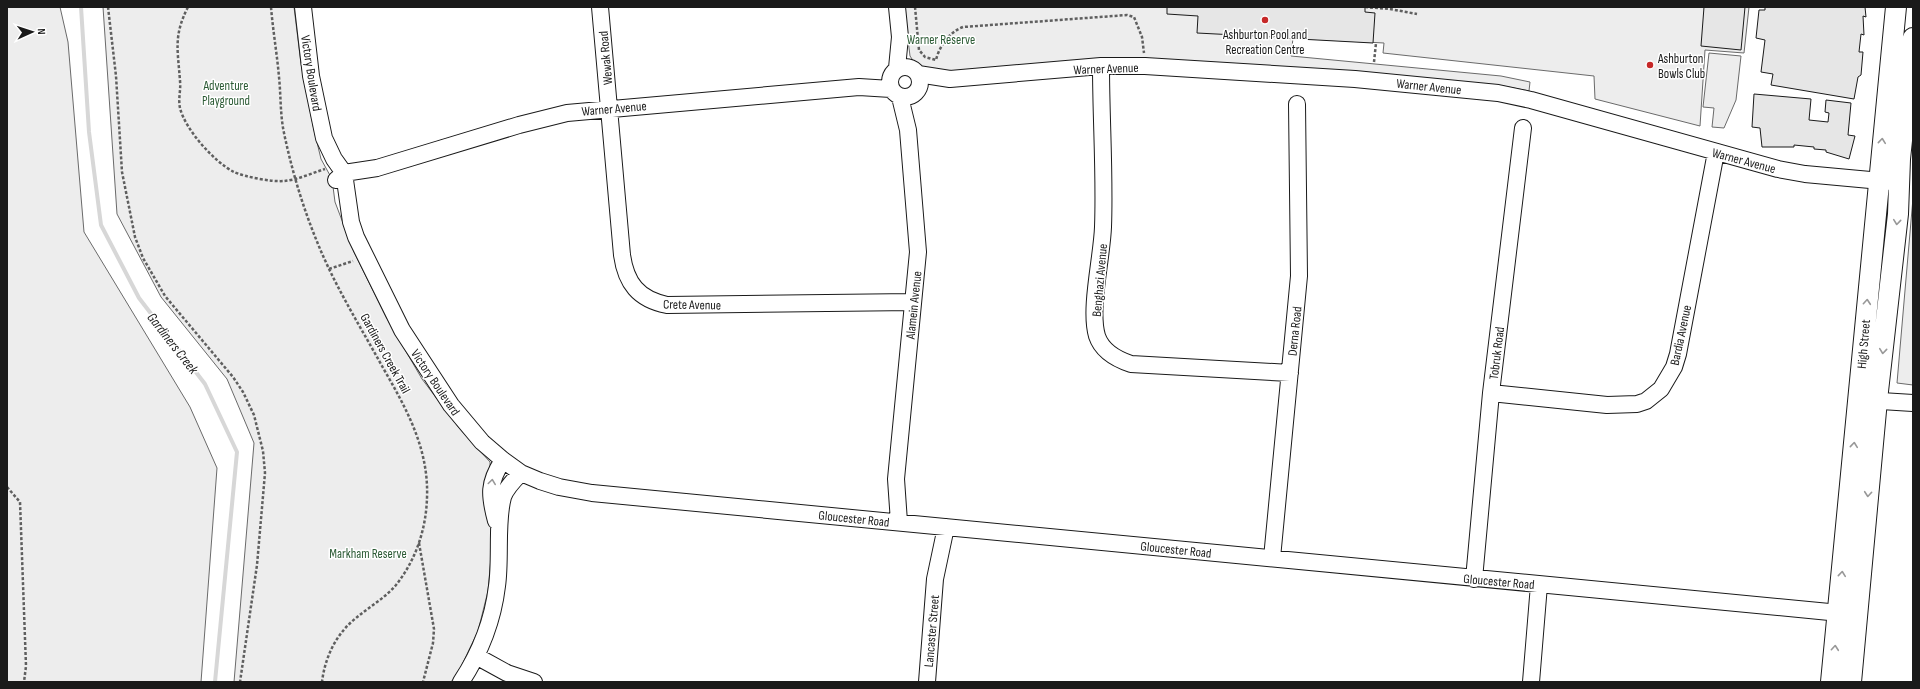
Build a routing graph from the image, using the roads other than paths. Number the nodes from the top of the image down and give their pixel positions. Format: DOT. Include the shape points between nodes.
graph roads {
  1 [pos="303,7"];
  2 [pos="600,7"];
  3 [pos="897,7"];
  4 [pos="1896,7"];
  5 [pos="1913,38"];
  6 [pos="1101,66"];
  7 [pos="905,82"];
  8 [pos="1297,104"];
  9 [pos="609,109"];
  10 [pos="1523,128"];
  11 [pos="1716,152"];
  12 [pos="339,175"];
  13 [pos="1878,180"];
  14 [pos="1899,183"];
  15 [pos="914,302"];
  16 [pos="1290,373"];
  17 [pos="1491,394"];
  18 [pos="1868,400"];
  19 [pos="1913,403"];
  20 [pos="503,460"];
  21 [pos="521,473"];
  22 [pos="892,521"];
  23 [pos="940,526"];
  24 [pos="500,534"];
  25 [pos="1272,558"];
  26 [pos="1474,579"];
  27 [pos="1539,585"];
  28 [pos="1847,614"];
  29 [pos="476,656"];
  30 [pos="461,682"];
  31 [pos="534,682"];
  32 [pos="927,682"];
  33 [pos="1531,682"];
  34 [pos="1831,682"];
  35 [pos="1851,682"];
  1 -- 12 [label="street, Victory Boulevard" via="311,76 326,157"];
  2 -- 9 [label="street, Wewak Road"];
  3 -- 7 [label="street, Alamein Avenue"];
  13 -- 4 [label="main road, High Street, one-way"];
  5 -- 14 [label="main road, High Street"];
  6 -- 7 [label="street, Warner Avenue"];
  6 -- 11 [label="street, Warner Avenue" via="1144,66 1324,77 1498,93 1539,102"];
  6 -- 16 [label="street, Benghazi Avenue" via="1103,227 1094,317 1102,345 1115,358 1131,364"];
  7 -- 9 [label="street, Warner Avenue"];
  7 -- 15 [label="street, Alamein Avenue" via="918,252"];
  8 -- 16 [label="street, Derna Road" via="1299,259"];
  9 -- 12 [label="street, Warner Avenue" via="574,112 541,119 377,168"];
  9 -- 15 [label="street, Crete Avenue" via="624,269 633,286 648,299 673,305"];
  10 -- 17 [label="street, Tobruk Road"];
  11 -- 13 [label="street, Warner Avenue" via="1795,172"];
  11 -- 17 [label="street, Bardia Avenue" via="1678,354 1674,367 1661,389 1646,401 1620,406"];
  12 -- 20 [label="street, Victory Boulevard" via="340,204 402,330 429,374 468,427"];
  13 -- 14 [label="street, Warner Avenue"];
  18 -- 13 [label="main road, High Street, one-way"];
  14 -- 18 [label="main road, High Street, one-way" via="1898,214"];
  15 -- 22 [label="street, Alamein Avenue"];
  16 -- 25 [label="street, Derna Road"];
  17 -- 26 [label="street, Tobruk Road"];
  18 -- 19 [label="street"];
  18 -- 28 [label="main road, High Street"];
  20 -- 21 [label="street, Gloucester Road"];
  24 -- 20 [label="street, one-way" via="492,508 491,484 494,473"];
  21 -- 22 [label="street, Gloucester Road" via="540,482 575,491"];
  21 -- 24 [label="street" via="511,483 503,498"];
  22 -- 23 [label="street, Gloucester Road"];
  23 -- 25 [label="street, Gloucester Road"];
  23 -- 32 [label="street, Lancaster Street"];
  24 -- 29 [label="street" via="497,588 489,625"];
  25 -- 26 [label="street, Gloucester Road"];
  26 -- 27 [label="street, Gloucester Road"];
  27 -- 28 [label="street, Gloucester Road"];
  27 -- 33 [label="street"];
  34 -- 28 [label="main road, High Street, one-way"];
  28 -- 35 [label="main road, High Street"];
  29 -- 30 [label="street"];
  29 -- 31 [label="street" via="507,673"];
}
